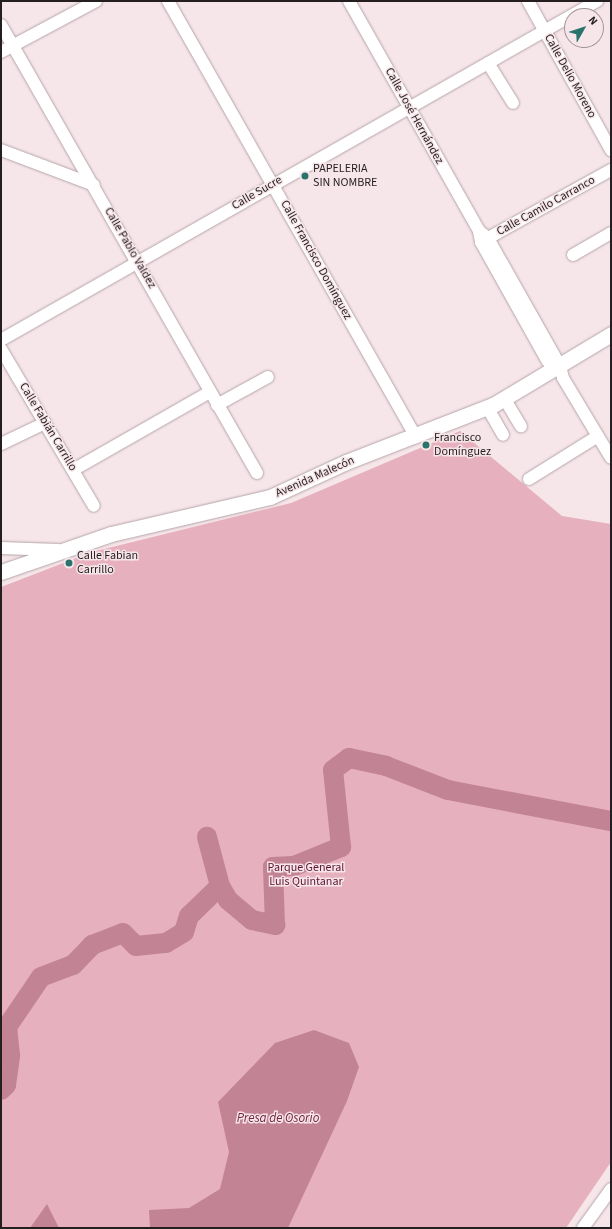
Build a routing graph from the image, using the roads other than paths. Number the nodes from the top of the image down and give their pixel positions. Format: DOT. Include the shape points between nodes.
graph roads {
  1 [pos="96,1"];
  2 [pos="168,1"];
  3 [pos="350,1"];
  4 [pos="528,1"];
  5 [pos="597,1"];
  6 [pos="1,25"];
  7 [pos="545,32"];
  8 [pos="13,48"];
  9 [pos="1,52"];
  10 [pos="488,63"];
  11 [pos="513,104"];
  12 [pos="408,108"];
  13 [pos="1,150"];
  14 [pos="611,150"];
  15 [pos="611,170"];
  16 [pos="273,184"];
  17 [pos="94,185"];
  18 [pos="611,233"];
  19 [pos="483,237"];
  20 [pos="573,255"];
  21 [pos="138,261"];
  22 [pos="611,334"];
  23 [pos="1,340"];
  24 [pos="3,357"];
  25 [pos="559,371"];
  26 [pos="268,377"];
  27 [pos="210,392"];
  28 [pos="504,398"];
  29 [pos="217,405"];
  30 [pos="487,407"];
  31 [pos="45,423"];
  32 [pos="521,426"];
  33 [pos="503,434"];
  34 [pos="598,436"];
  35 [pos="416,437"];
  36 [pos="1,444"];
  37 [pos="611,458"];
  38 [pos="73,470"];
  39 [pos="257,473"];
  40 [pos="530,479"];
  41 [pos="94,506"];
  42 [pos="1,548"];
  43 [pos="59,550"];
  44 [pos="1,572"];
  45 [pos="611,1189"];
  46 [pos="583,1228"];
  1 -- 8 [label="street"];
  2 -- 16 [label="street, Calle Francisco Domínguez"];
  3 -- 12 [label="street, Calle José Hernández"];
  4 -- 7 [label="street, Calle Delio Moreno"];
  5 -- 7 [label="street, Calle Sucre"];
  6 -- 8 [label="street, Calle Pablo Valdez"];
  7 -- 10 [label="street, Calle Sucre"];
  7 -- 14 [label="street, Calle Delio Moreno"];
  8 -- 9 [label="street"];
  8 -- 17 [label="street, Calle Pablo Valdez"];
  10 -- 11 [label="street"];
  10 -- 12 [label="street, Calle Sucre"];
  12 -- 16 [label="street, Calle Sucre"];
  12 -- 19 [label="street, Calle José Hernández"];
  13 -- 17 [label="street"];
  15 -- 19 [label="street, Calle Camilo Carranco"];
  16 -- 21 [label="street, Calle Sucre"];
  16 -- 35 [label="street, Calle Francisco Domínguez"];
  17 -- 21 [label="street, Calle Pablo Valdez"];
  18 -- 20 [label="street"];
  19 -- 25 [label="street, Calle José Hernández"];
  21 -- 23 [label="street, Calle Sucre"];
  21 -- 27 [label="street, Calle Pablo Valdez"];
  22 -- 25 [label="main road, Avenida Malecón"];
  24 -- 31 [label="street, Calle Fabián Carrillo"];
  25 -- 28 [label="main road, Avenida Malecón"];
  25 -- 34 [label="street, Calle José Hernández"];
  26 -- 29 [label="street"];
  27 -- 29 [label="street, Calle Pablo Valdez"];
  27 -- 38 [label="street"];
  28 -- 30 [label="main road, Avenida Malecón"];
  28 -- 32 [label="street"];
  29 -- 39 [label="street, Calle Pablo Valdez"];
  30 -- 33 [label="street"];
  30 -- 35 [label="main road, Avenida Malecón"];
  31 -- 36 [label="street"];
  31 -- 38 [label="street, Calle Fabián Carrillo"];
  34 -- 37 [label="street, Calle José Hernández"];
  34 -- 40 [label="street"];
  35 -- 43 [label="main road, Avenida Malecón" via="346,462 270,497 111,534"];
  38 -- 41 [label="street, Calle Fabián Carrillo"];
  42 -- 43 [label="street"];
  43 -- 44 [label="main road, Avenida Malecón"];
  45 -- 46 [label="street"];
}
